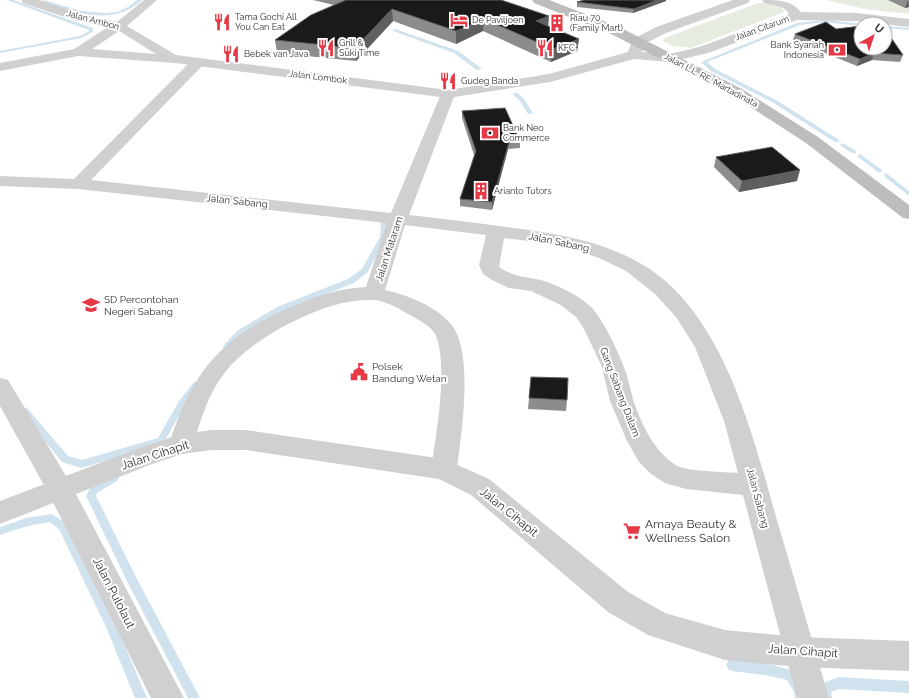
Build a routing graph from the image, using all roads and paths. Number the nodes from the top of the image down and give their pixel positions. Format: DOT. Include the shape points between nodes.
graph roads {
  1 [pos="27,0"];
  2 [pos="151,0"];
  3 [pos="538,0"];
  4 [pos="744,0"];
  5 [pos="768,0"];
  6 [pos="803,2"];
  7 [pos="796,16"];
  8 [pos="853,16"];
  9 [pos="853,17"];
  10 [pos="893,21"];
  11 [pos="909,23"];
  12 [pos="119,26"];
  13 [pos="636,49"];
  14 [pos="78,52"];
  15 [pos="670,58"];
  16 [pos="175,59"];
  17 [pos="198,62"];
  18 [pos="0,67"];
  19 [pos="448,94"];
  20 [pos="0,181"];
  21 [pos="78,184"];
  22 [pos="909,214"];
  23 [pos="398,219"];
  24 [pos="496,231"];
  25 [pos="374,293"];
  26 [pos="0,386"];
  27 [pos="181,444"];
  28 [pos="444,469"];
  29 [pos="755,485"];
  30 [pos="60,489"];
  31 [pos="0,513"];
  32 [pos="799,652"];
  33 [pos="909,656"];
  34 [pos="168,698"];
  35 [pos="813,698"];
  1 -- 12 [label="street, Jalan Ambon" via="78,17"];
  2 -- 12 [label="street"];
  3 -- 13 [label="main road" via="589,20"];
  4 -- 13 [label="street" via="661,30"];
  5 -- 7 [label="street" via="789,6"];
  6 -- 8 [label="street, Jalan Citarum"];
  7 -- 9 [label="street, Jalan Citarum"];
  7 -- 15 [label="street, Jalan Citarum" via="703,50"];
  10 -- 11 [label="street, Jalan Citarum"];
  12 -- 14 [label="street"];
  12 -- 16 [label="street, Jalan Ambon"];
  13 -- 15 [label="street, Jalan Lombok"];
  13 -- 19 [label="street, Jalan Lombok" via="550,78"];
  14 -- 16 [label="street, Jalan Lombok"];
  14 -- 18 [label="street, Jalan Lombok"];
  15 -- 22 [label="main road, Jalan L.L. RE. Martadinata" via="737,92 773,114 812,140"];
  16 -- 17 [label="street, Jalan Lombok"];
  17 -- 19 [label="street, Jalan Lombok"];
  17 -- 21 [label="street"];
  19 -- 23 [label="street, Jalan Mataram"];
  20 -- 21 [label="street, Jalan Sabang"];
  21 -- 23 [label="street, Jalan Sabang"];
  23 -- 24 [label="street, Jalan Sabang"];
  23 -- 25 [label="street, Jalan Mataram"];
  24 -- 29 [label="street, Jalan Sabang" via="578,244 633,267 662,289 684,312 706,347 736,421"];
  24 -- 29 [label="street, Gang Sabang Dalam" via="490,270 516,283 535,285 568,300 585,313 613,367 622,401 639,441 660,467 674,476"];
  25 -- 27 [label="street, Jalan Mataram" via="346,295 303,309 242,342 209,379 192,408"];
  25 -- 28 [label="street" via="400,300 445,331 453,369"];
  26 -- 30 [label="street, Jalan Pulolaut"];
  27 -- 28 [label="street, Jalan Cihapit" via="212,440 246,440"];
  27 -- 30 [label="street, Jalan Cihapit"];
  28 -- 32 [label="street, Jalan Cihapit" via="480,487 618,602 659,625 725,645"];
  29 -- 32 [label="street, Jalan Sabang"];
  30 -- 31 [label="street, Jalan Cihapit"];
  30 -- 34 [label="street, Jalan Pulolaut"];
  32 -- 33 [label="street, Jalan Cihapit"];
  32 -- 35 [label="street, Jalan Sabang"];
}
